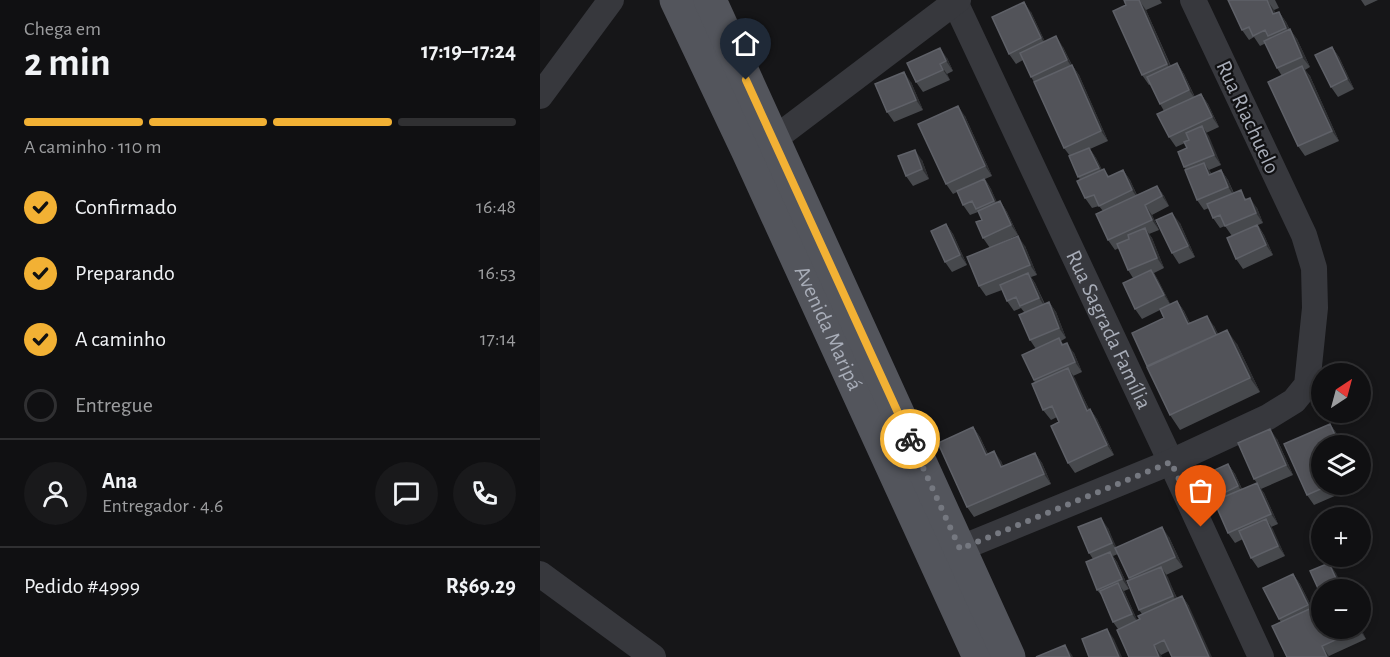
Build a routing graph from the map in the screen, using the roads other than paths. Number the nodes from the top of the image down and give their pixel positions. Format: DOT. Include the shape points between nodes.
graph roads {
  1 [pos="611,0"];
  2 [pos="676,0"];
  3 [pos="710,0"];
  4 [pos="1193,0"];
  5 [pos="956,1"];
  6 [pos="540,96"];
  7 [pos="761,146"];
  8 [pos="1171,462"];
  9 [pos="947,554"];
  10 [pos="540,574"];
  11 [pos="653,657"];
  12 [pos="979,657"];
  13 [pos="1009,657"];
  14 [pos="1261,657"];
  1 -- 6 [label="street"];
  2 -- 7 [label="main road, Avenida Maripá"];
  3 -- 7 [label="main road, Avenida Maripá"];
  4 -- 8 [label="street, Rua Riachuelo" via="1304,235 1314,268 1315,308 1307,385 1294,401"];
  5 -- 7 [label="street"];
  5 -- 8 [label="street, Rua Sagrada Família"];
  7 -- 9 [label="main road, Avenida Maripá"];
  8 -- 9 [label="street"];
  8 -- 14 [label="street, Rua Sagrada Família"];
  9 -- 12 [label="main road, Avenida Maripá"];
  9 -- 13 [label="main road, Avenida Maripá"];
  10 -- 11 [label="street"];
}
